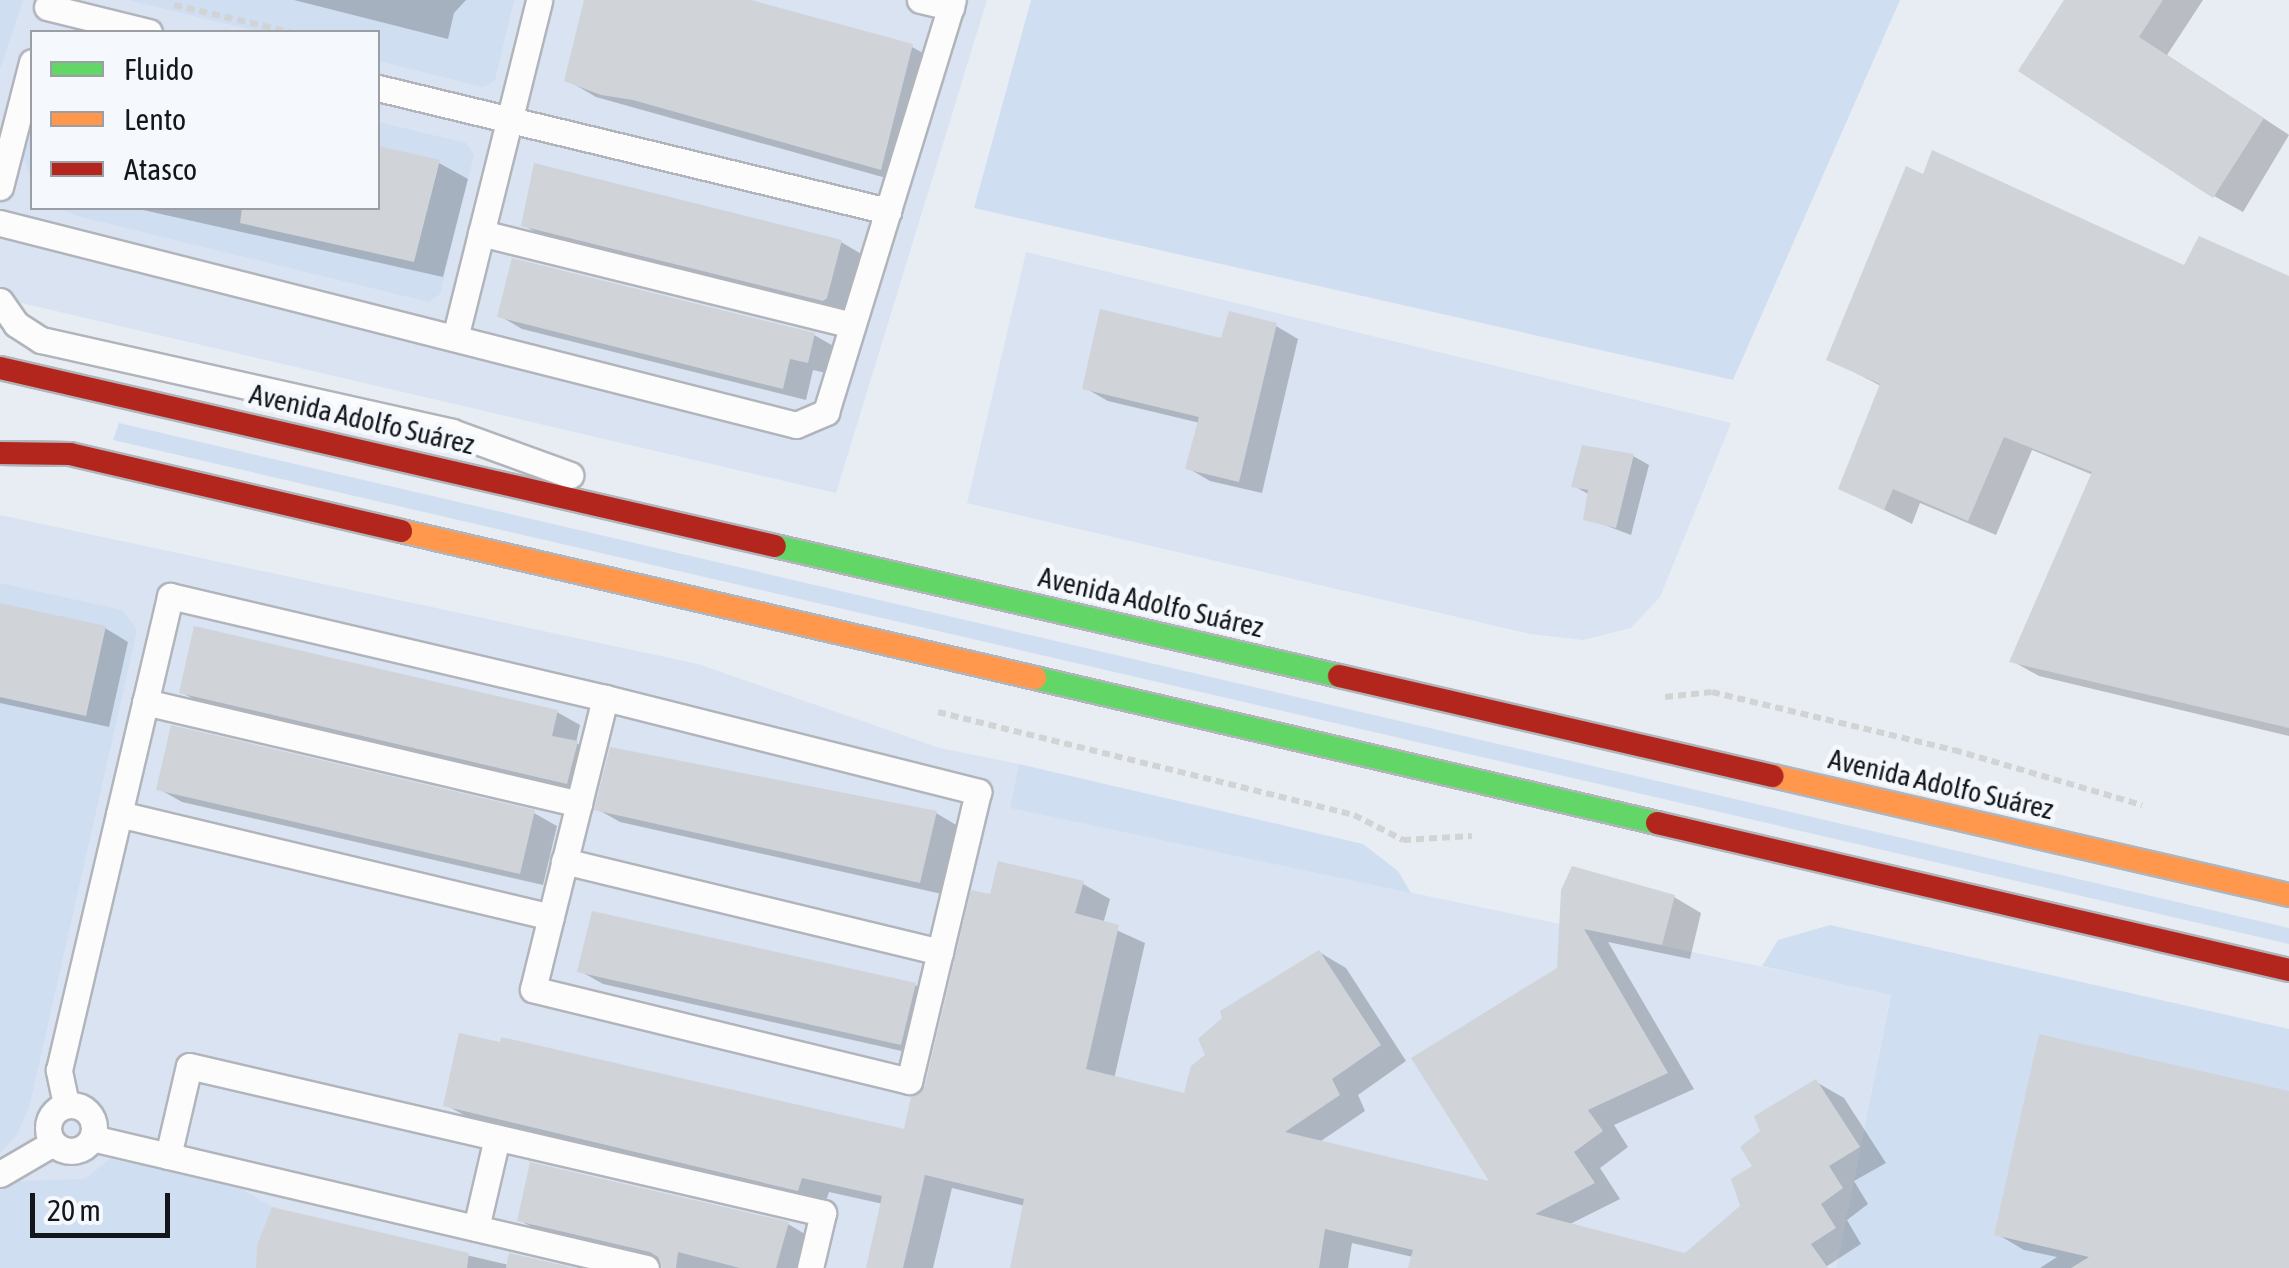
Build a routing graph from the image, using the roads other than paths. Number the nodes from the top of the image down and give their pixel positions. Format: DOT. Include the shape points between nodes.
graph roads {
  1 [pos="539,0"];
  2 [pos="920,0"];
  3 [pos="952,4"];
  4 [pos="45,13"];
  5 [pos="138,30"];
  6 [pos="30,70"];
  7 [pos="380,88"];
  8 [pos="509,120"];
  9 [pos="0,187"];
  10 [pos="888,211"];
  11 [pos="0,223"];
  12 [pos="480,233"];
  13 [pos="0,301"];
  14 [pos="852,325"];
  15 [pos="454,338"];
  16 [pos="0,368"];
  17 [pos="0,453"];
  18 [pos="740,539"];
  19 [pos="604,698"];
  20 [pos="145,702"];
  21 [pos="578,804"];
  22 [pos="119,814"];
  23 [pos="564,861"];
  24 [pos="2289,895"];
  25 [pos="550,916"];
  26 [pos="940,952"];
  27 [pos="2289,970"];
  28 [pos="66,1104"];
  29 [pos="92,1138"];
  30 [pos="497,1138"];
  31 [pos="53,1143"];
  32 [pos="168,1156"];
  33 [pos="0,1174"];
  34 [pos="476,1228"];
  35 [pos="646,1268"];
  36 [pos="810,1268"];
  1 -- 8 [label="lane"];
  2 -- 3 [label="lane"];
  3 -- 10 [label="lane"];
  4 -- 5 [label="lane"];
  6 -- 9 [label="lane"];
  7 -- 8 [label="lane"];
  8 -- 10 [label="lane"];
  8 -- 12 [label="lane"];
  10 -- 14 [label="lane"];
  11 -- 15 [label="lane"];
  12 -- 14 [label="lane"];
  12 -- 15 [label="lane"];
  13 -- 18 [label="lane" via="16,324 40,340 452,432"];
  14 -- 15 [label="lane" via="826,412 796,425"];
  16 -- 18 [label="highway, Avenida Adolfo Suárez"];
  17 -- 27 [label="highway" via="70,454"];
  18 -- 24 [label="highway, Avenida Adolfo Suárez"];
  19 -- 20 [label="lane" via="170,596"];
  19 -- 21 [label="lane"];
  19 -- 26 [label="lane" via="978,792"];
  20 -- 21 [label="lane"];
  20 -- 22 [label="lane"];
  21 -- 23 [label="lane"];
  22 -- 25 [label="lane"];
  22 -- 28 [label="lane" via="59,1070"];
  23 -- 25 [label="lane"];
  23 -- 26 [label="lane"];
  25 -- 26 [label="lane" via="533,989 908,1081"];
  28 -- 29 [label="lane" via="87,1110"];
  28 -- 31 [label="lane" via="49,1120"];
  29 -- 31 [label="lane" via="74,1150"];
  29 -- 32 [label="lane"];
  30 -- 32 [label="lane" via="188,1066"];
  30 -- 34 [label="lane"];
  30 -- 36 [label="lane" via="824,1214"];
  31 -- 33 [label="lane"];
  32 -- 34 [label="lane"];
  34 -- 35 [label="lane"];
}
